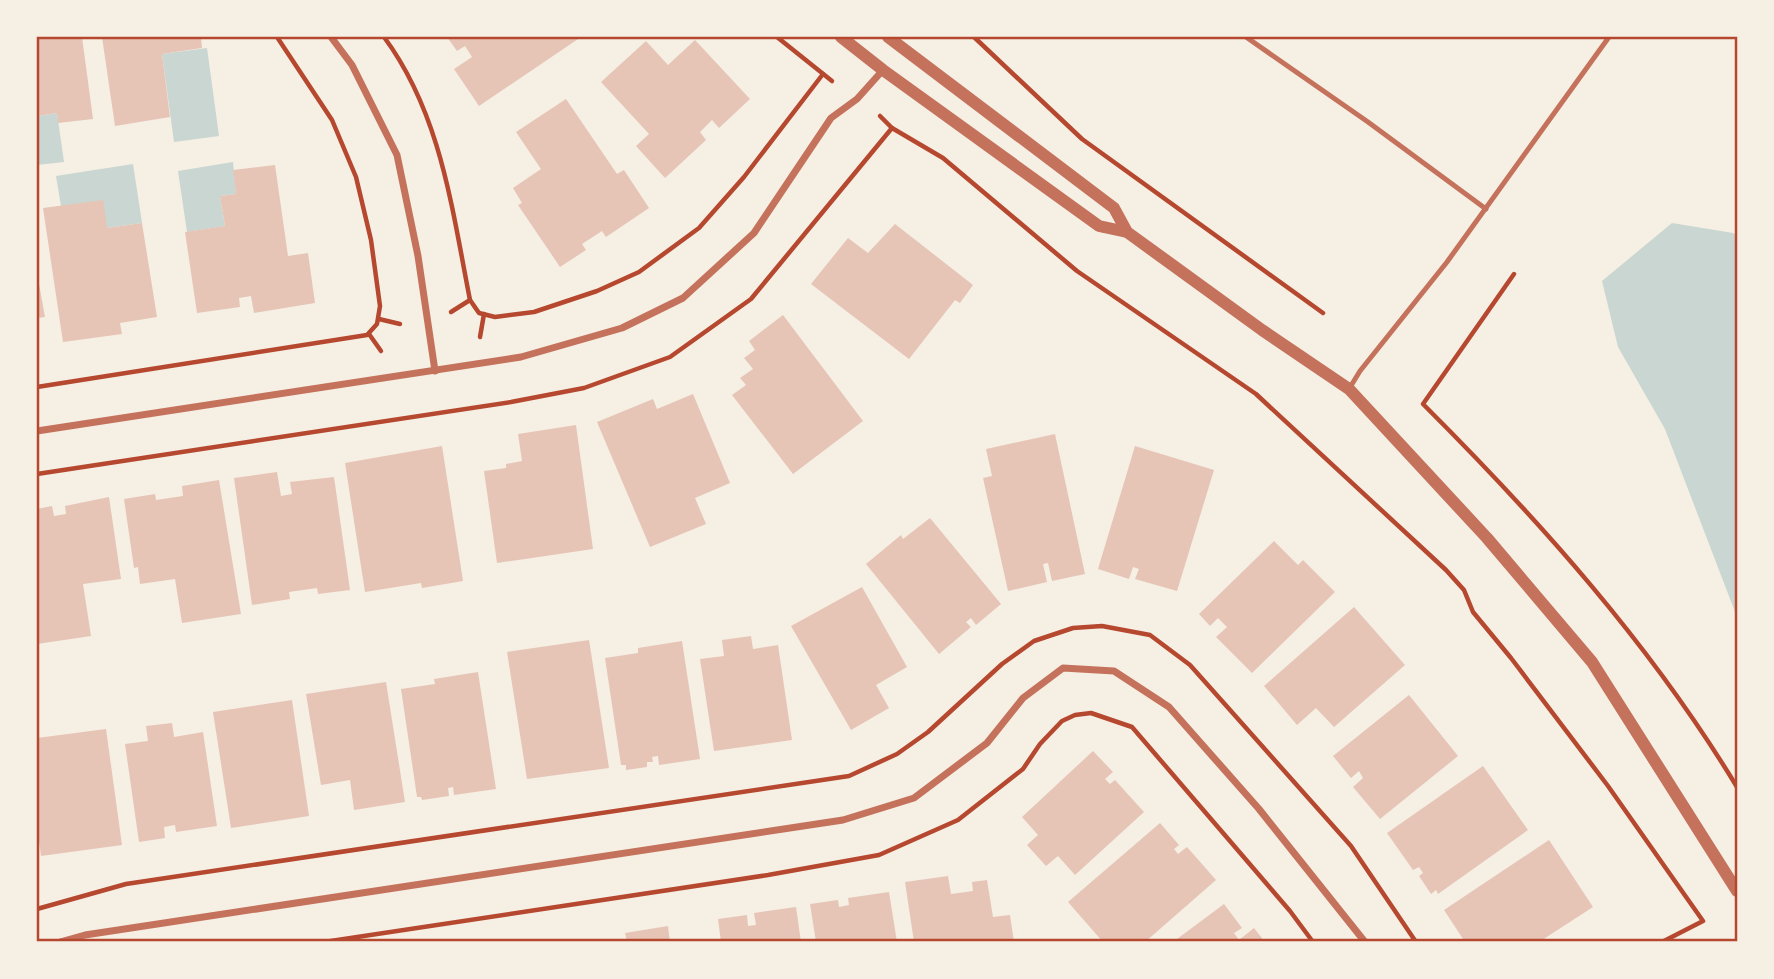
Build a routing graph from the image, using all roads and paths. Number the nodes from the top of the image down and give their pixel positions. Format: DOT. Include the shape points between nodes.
graph roads {
  1 [pos="277,37"];
  2 [pos="331,37"];
  3 [pos="384,37"];
  4 [pos="777,37"];
  5 [pos="841,37"];
  6 [pos="888,37"];
  7 [pos="974,37"];
  8 [pos="1246,37"];
  9 [pos="1609,37"];
  10 [pos="883,70"];
  11 [pos="823,74"];
  12 [pos="832,81"];
  13 [pos="880,116"];
  14 [pos="892,128"];
  15 [pos="1486,209"];
  16 [pos="1127,232"];
  17 [pos="1514,274"];
  18 [pos="470,300"];
  19 [pos="451,312"];
  20 [pos="1323,313"];
  21 [pos="484,314"];
  22 [pos="379,319"];
  23 [pos="400,324"];
  24 [pos="369,334"];
  25 [pos="480,337"];
  26 [pos="381,352"];
  27 [pos="435,371"];
  28 [pos="37,387"];
  29 [pos="1349,389"];
  30 [pos="37,431"];
  31 [pos="37,474"];
  32 [pos="1737,787"];
  33 [pos="1737,891"];
  34 [pos="37,909"];
  35 [pos="60,942"];
  36 [pos="324,942"];
  37 [pos="1313,942"];
  38 [pos="1365,942"];
  39 [pos="1416,942"];
  40 [pos="1662,942"];
  1 -- 22 [label="path" via="332,120 350,159 371,240"];
  2 -- 27 [label="street" via="352,65 397,155"];
  3 -- 18 [label="path" via="404,63 432,130 447,178"];
  4 -- 11 [label="path"];
  5 -- 10 [label="street"];
  6 -- 16 [label="street" via="1114,208"];
  7 -- 20 [label="path" via="1082,139"];
  8 -- 15 [label="lane"];
  9 -- 15 [label="lane"];
  10 -- 16 [label="street" via="1098,226"];
  10 -- 27 [label="street" via="857,99 831,118 754,233 683,298 622,328 521,357"];
  11 -- 12 [label="path"];
  11 -- 21 [label="path" via="699,228 639,272 534,312"];
  13 -- 14 [label="path"];
  14 -- 31 [label="path" via="751,299 670,357 584,388 511,402"];
  14 -- 40 [label="path" via="943,158 1077,271 1256,394 1446,570 1703,921"];
  15 -- 29 [label="lane"];
  16 -- 29 [label="street"];
  17 -- 32 [label="path" via="1423,404 1593,585 1709,740"];
  18 -- 19 [label="path"];
  18 -- 21 [label="path"];
  21 -- 25 [label="path"];
  22 -- 23 [label="path"];
  22 -- 24 [label="path"];
  24 -- 26 [label="path"];
  24 -- 28 [label="path"];
  27 -- 30 [label="street"];
  29 -- 33 [label="street" via="1487,538 1592,662"];
  34 -- 39 [label="path" via="126,884 849,776 897,754 928,732 1034,641 1073,628 1102,626 1150,635 1191,665 1351,846"];
  35 -- 38 [label="street" via="843,820 914,798 987,743 1023,698 1063,668 1114,671 1168,707 1259,809"];
  36 -- 37 [label="path" via="768,876 879,855 958,820 1023,769 1062,721 1091,713 1132,727"];
}
